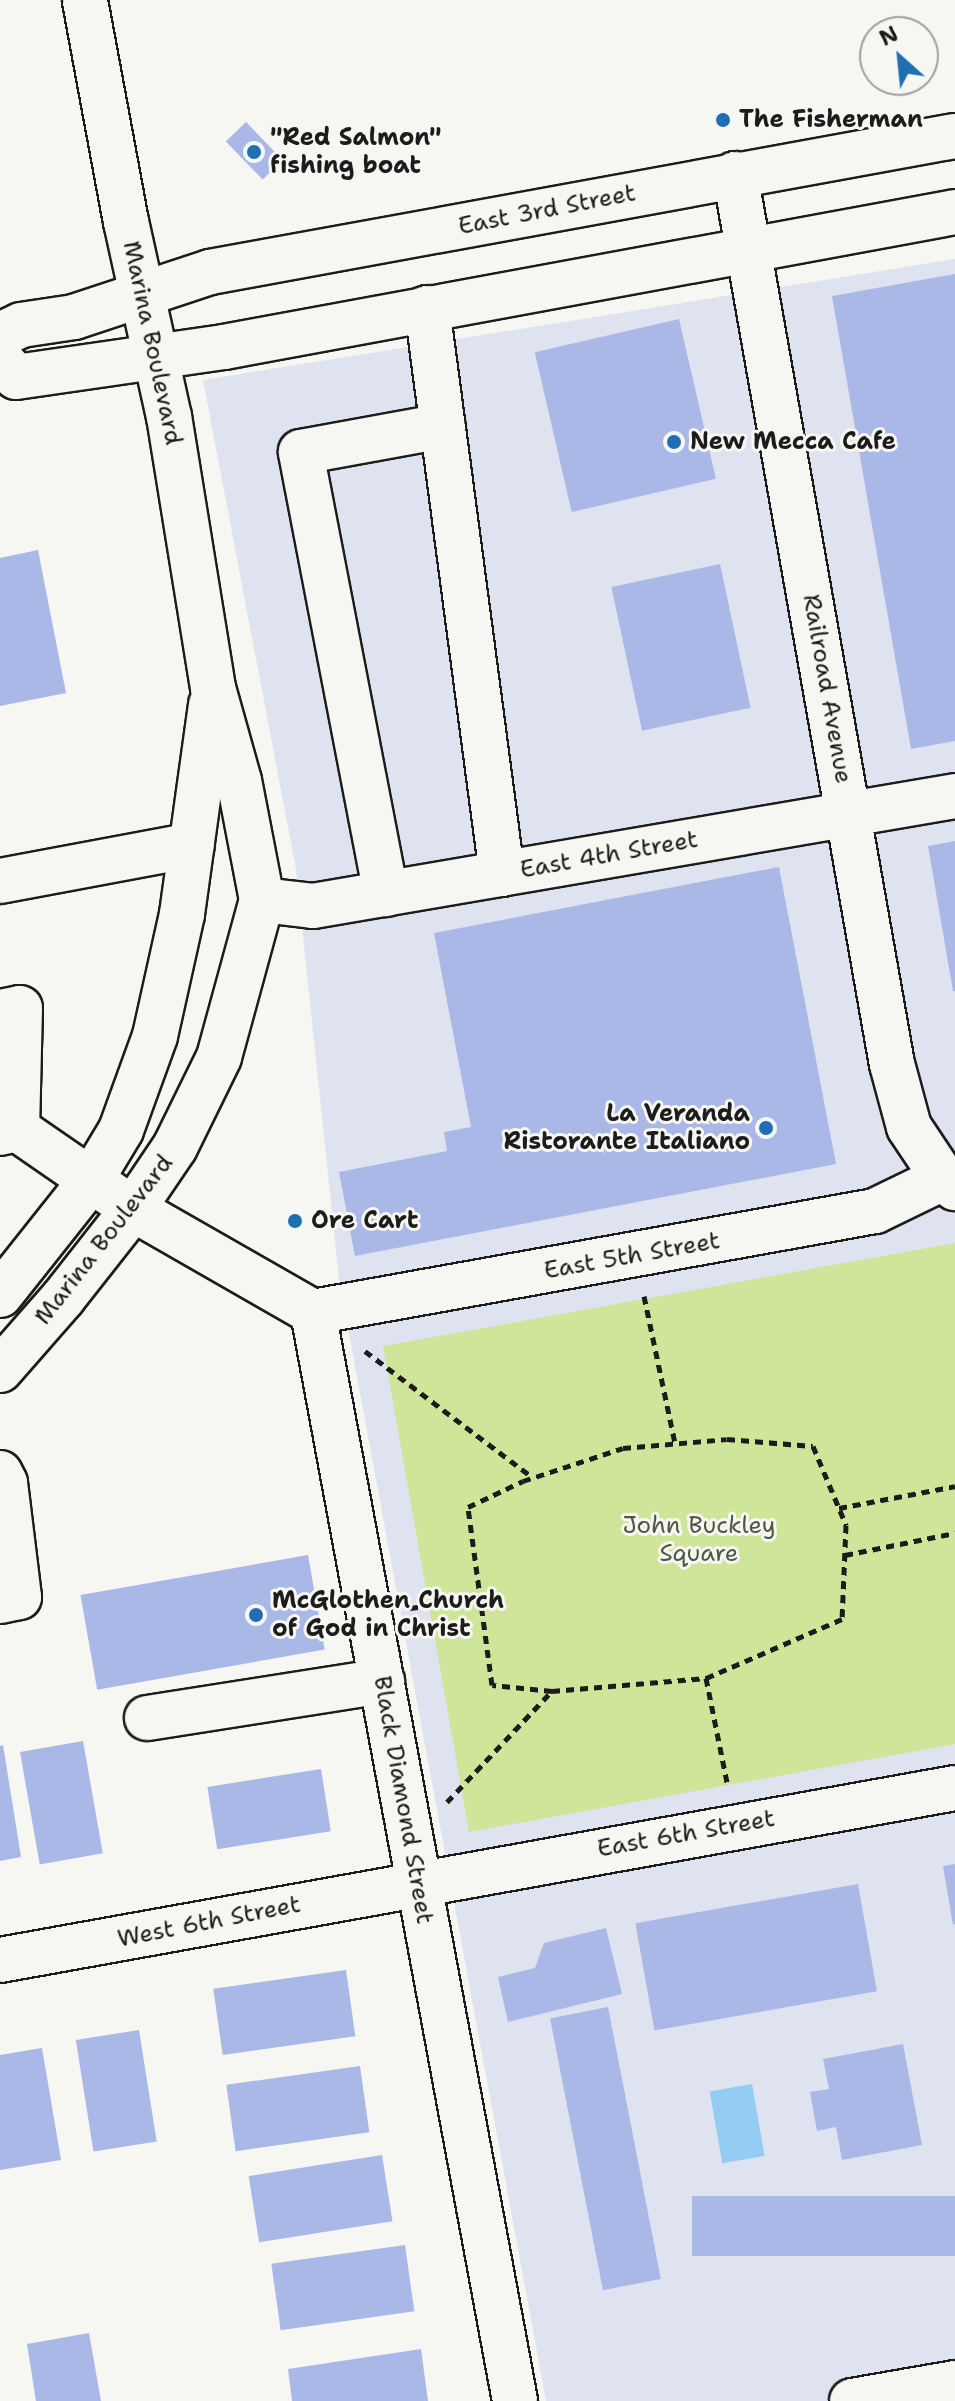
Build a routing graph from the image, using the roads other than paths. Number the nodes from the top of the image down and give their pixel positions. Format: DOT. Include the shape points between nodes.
graph roads {
  1 [pos="85,0"];
  2 [pos="955,136"];
  3 [pos="735,174"];
  4 [pos="955,212"];
  5 [pos="748,248"];
  6 [pos="142,295"];
  7 [pos="427,308"];
  8 [pos="0,335"];
  9 [pos="156,356"];
  10 [pos="0,359"];
  11 [pos="443,426"];
  12 [pos="213,688"];
  13 [pos="955,796"];
  14 [pos="849,813"];
  15 [pos="192,845"];
  16 [pos="502,874"];
  17 [pos="0,881"];
  18 [pos="386,894"];
  19 [pos="262,900"];
  20 [pos="0,1012"];
  21 [pos="9,1131"];
  22 [pos="91,1180"];
  23 [pos="949,1183"];
  24 [pos="133,1209"];
  25 [pos="0,1295"];
  26 [pos="313,1312"];
  27 [pos="0,1370"];
  28 [pos="0,1473"];
  29 [pos="0,1601"];
  30 [pos="382,1681"];
  31 [pos="147,1718"];
  32 [pos="955,1788"];
  33 [pos="417,1883"];
  34 [pos="0,1960"];
  35 [pos="955,2383"];
  36 [pos="515,2401"];
  37 [pos="852,2401"];
  1 -- 6 [label="street, Marina Boulevard"];
  2 -- 3 [label="street, East 3rd Street"];
  3 -- 5 [label="street, Railroad Avenue"];
  3 -- 6 [label="street, East 3rd Street" via="210,272"];
  4 -- 5 [label="street"];
  5 -- 7 [label="street"];
  5 -- 14 [label="street, Railroad Avenue"];
  6 -- 8 [label="street, East 3rd Street"];
  6 -- 9 [label="street, Marina Boulevard"];
  7 -- 9 [label="street"];
  7 -- 11 [label="street"];
  9 -- 10 [label="street" via="16,377"];
  9 -- 12 [label="street, Marina Boulevard"];
  11 -- 16 [label="street"];
  11 -- 18 [label="street" via="301,452"];
  12 -- 15 [label="street, Marina Boulevard"];
  12 -- 19 [label="street, Marina Boulevard" via="239,781"];
  13 -- 14 [label="street, East 4th Street"];
  14 -- 16 [label="street, East 4th Street"];
  14 -- 23 [label="street, Railroad Avenue" via="892,1064 909,1127"];
  15 -- 17 [label="street"];
  15 -- 22 [label="street, Marina Boulevard" via="155,1036 121,1130"];
  16 -- 18 [label="street, East 4th Street"];
  18 -- 19 [label="street, East 4th Street" via="313,906"];
  19 -- 24 [label="street, Marina Boulevard" via="219,1057 175,1147"];
  20 -- 21 [label="street" via="20,1008"];
  21 -- 22 [label="street"];
  22 -- 24 [label="street"];
  22 -- 25 [label="street, Marina Boulevard"];
  23 -- 26 [label="street, East 5th Street" via="875,1211"];
  24 -- 26 [label="street"];
  24 -- 27 [label="street, Marina Boulevard"];
  26 -- 30 [label="street, Black Diamond Street"];
  28 -- 29 [label="street" via="19,1597"];
  30 -- 31 [label="street"];
  30 -- 33 [label="street, Black Diamond Street"];
  32 -- 33 [label="street, East 6th Street"];
  33 -- 34 [label="street, West 6th Street"];
  33 -- 36 [label="street, Black Diamond Street"];
  35 -- 37 [label="street"];
}
